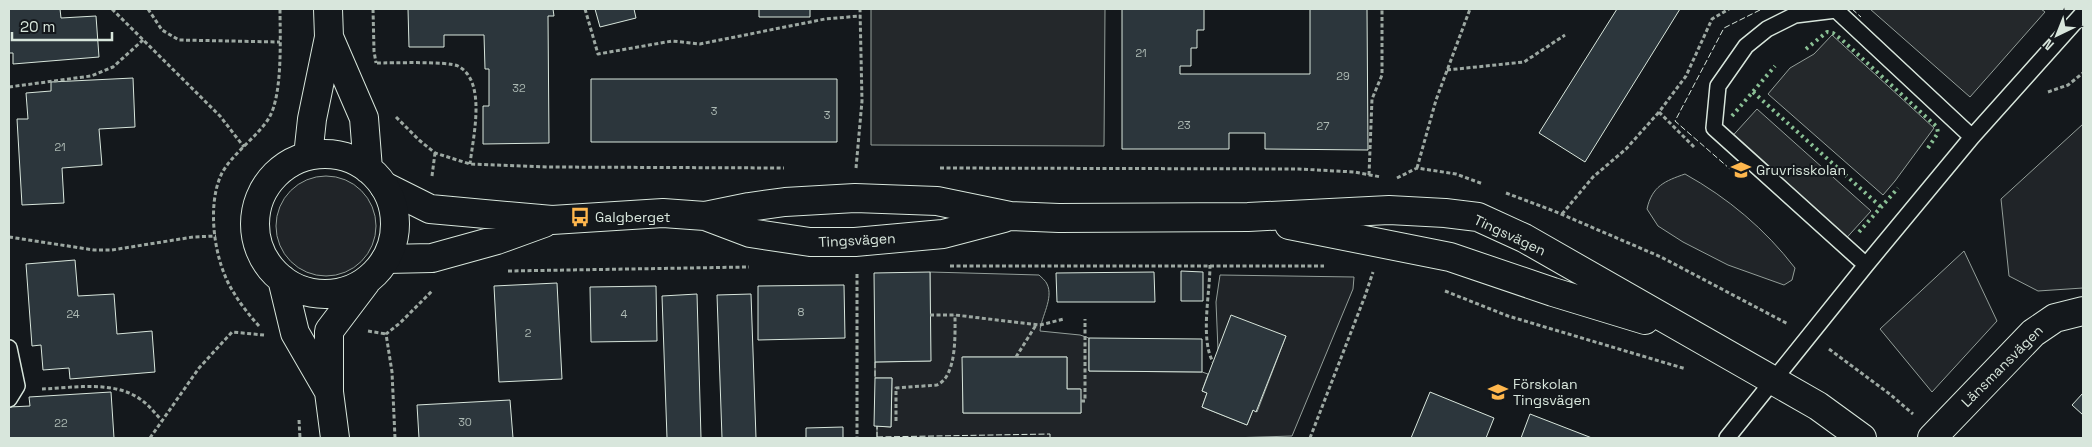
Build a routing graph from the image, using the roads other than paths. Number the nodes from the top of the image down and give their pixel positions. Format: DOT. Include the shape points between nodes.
graph roads {
  1 [pos="328,9"];
  2 [pos="2083,13"];
  3 [pos="329,37"];
  4 [pos="1972,137"];
  5 [pos="308,156"];
  6 [pos="376,177"];
  7 [pos="705,216"];
  8 [pos="1010,216"];
  9 [pos="1248,217"];
  10 [pos="552,220"];
  11 [pos="386,259"];
  12 [pos="1866,265"];
  13 [pos="282,279"];
  14 [pos="367,280"];
  15 [pos="2083,311"];
  16 [pos="1692,335"];
  17 [pos="9,348"];
  18 [pos="1772,380"];
  19 [pos="13,392"];
  20 [pos="329,392"];
  21 [pos="1925,428"];
  22 [pos="335,438"];
  23 [pos="1727,438"];
  24 [pos="1862,438"];
  1 -- 3 [label="street"];
  2 -- 4 [label="lane"];
  3 -- 5 [label="street" via="312,118"];
  3 -- 6 [label="street" via="364,118"];
  4 -- 12 [label="lane"];
  4 -- 12 [label="lane" via="1836,10 1795,15 1767,29 1746,46 1718,86 1714,128"];
  5 -- 6 [label="street" via="340,156 358,162"];
  5 -- 13 [label="street" via="282,168 272,178 258,202 255,216 258,244 264,258"];
  6 -- 10 [label="street, Tingsvägen" via="430,209"];
  6 -- 11 [label="street" via="391,199 395,214 392,245"];
  7 -- 8 [label="street, Tingsvägen" via="776,203 855,198 937,201"];
  7 -- 8 [label="street, Tingsvägen" via="750,234 810,242 855,242 943,234"];
  7 -- 10 [label="street, Tingsvägen" via="663,213"];
  8 -- 9 [label="street, Tingsvägen"];
  9 -- 16 [label="street, Tingsvägen" via="1450,257"];
  9 -- 16 [label="street, Tingsvägen" via="1389,210 1478,217 1524,238"];
  10 -- 11 [label="street, Tingsvägen" via="432,258"];
  11 -- 14 [label="street"];
  12 -- 18 [label="lane"];
  13 -- 14 [label="street" via="298,288 333,294"];
  13 -- 20 [label="street" via="295,332"];
  14 -- 20 [label="street" via="330,331"];
  15 -- 21 [label="street, Länsmansvägen" via="2055,318 2038,329 1974,393"];
  16 -- 18 [label="street, Tingsvägen"];
  17 -- 19 [label="lane"];
  18 -- 23 [label="lane"];
  18 -- 24 [label="street, Tingsvägen" via="1818,406"];
  20 -- 22 [label="street"];
}
